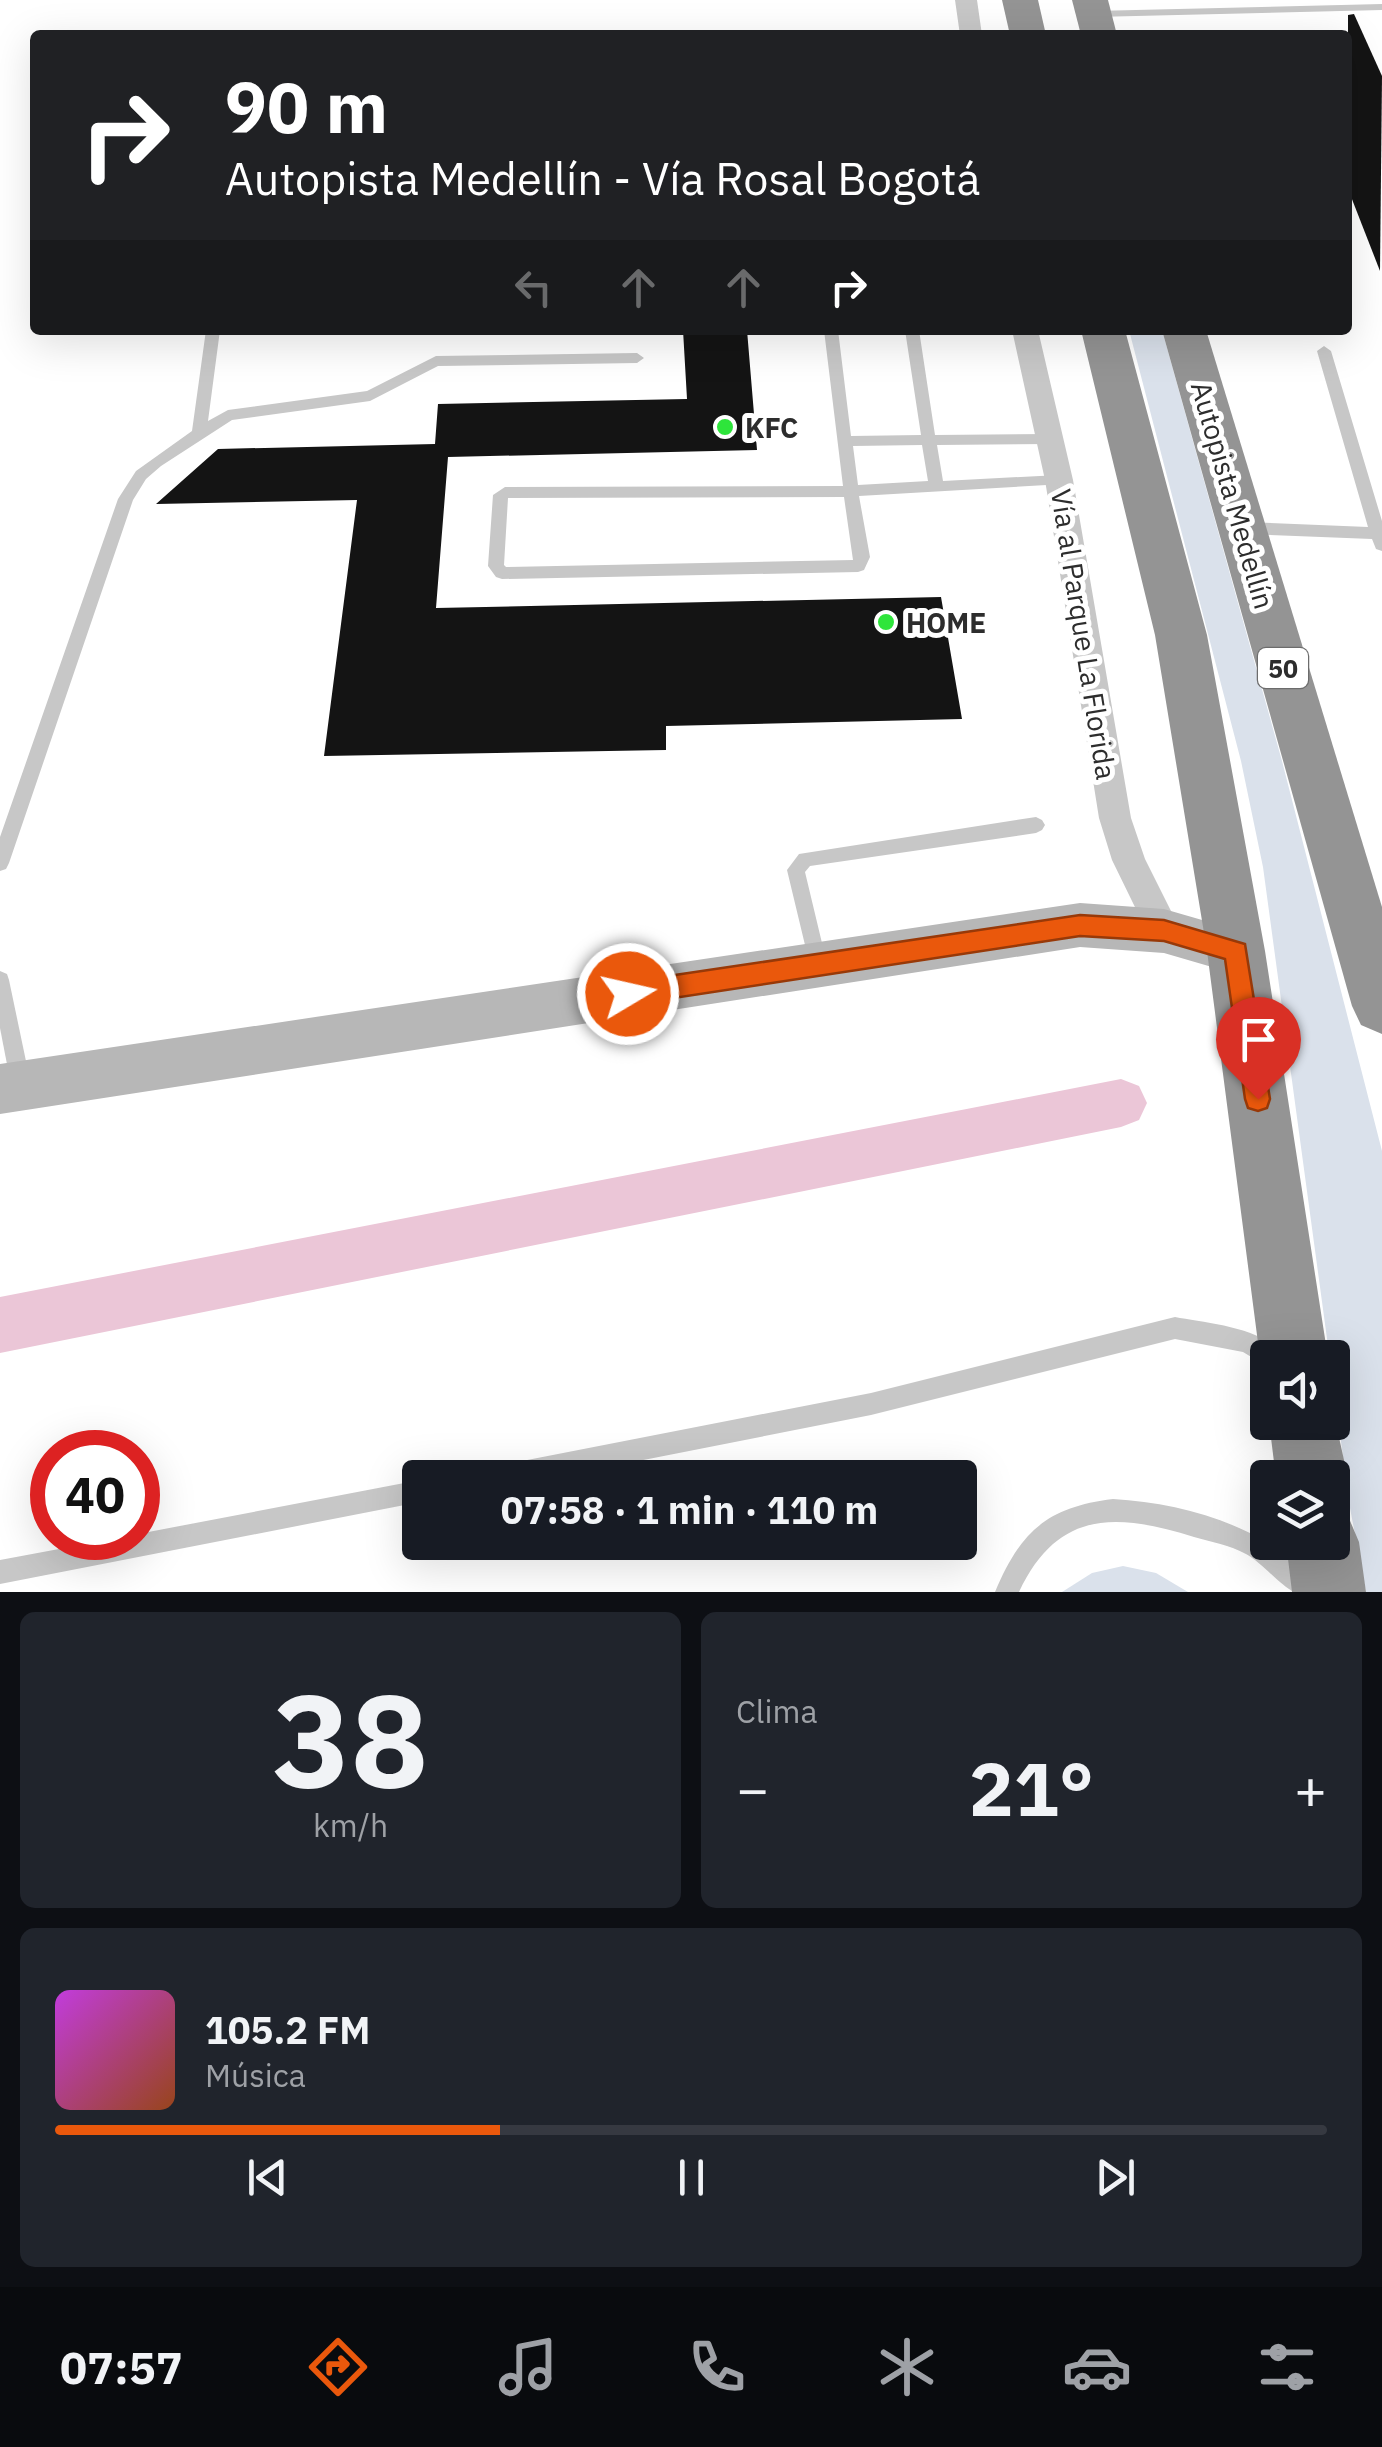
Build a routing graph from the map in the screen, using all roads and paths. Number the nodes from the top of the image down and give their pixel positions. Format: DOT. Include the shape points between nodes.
graph roads {
  1 [pos="966,0"];
  2 [pos="1020,0"];
  3 [pos="1185,6"];
  4 [pos="1382,6"];
  5 [pos="1094,16"];
  6 [pos="970,30"];
  7 [pos="1027,30"];
  8 [pos="212,335"];
  9 [pos="832,335"];
  10 [pos="913,335"];
  11 [pos="1027,335"];
  12 [pos="1104,335"];
  13 [pos="1192,339"];
  14 [pos="1324,351"];
  15 [pos="637,358"];
  16 [pos="199,431"];
  17 [pos="928,440"];
  18 [pos="1050,440"];
  19 [pos="846,441"];
  20 [pos="1059,480"];
  21 [pos="936,487"];
  22 [pos="851,491"];
  23 [pos="1242,527"];
  24 [pos="1380,539"];
  25 [pos="1036,825"];
  26 [pos="0,863"];
  27 [pos="1164,931"];
  28 [pos="1236,951"];
  29 [pos="818,965"];
  30 [pos="0,980"];
  31 [pos="1382,1006"];
  32 [pos="10,1087"];
  33 [pos="1291,1340"];
  34 [pos="1250,1344"];
  35 [pos="583,1460"];
  36 [pos="402,1494"];
  37 [pos="1325,1560"];
  38 [pos="0,1572"];
  39 [pos="1007,1592"];
  40 [pos="1314,1592"];
  41 [pos="1329,1592"];
  1 -- 6 [label="street"];
  2 -- 7 [label="highway"];
  3 -- 4 [label="lane"];
  3 -- 5 [label="lane"];
  8 -- 16 [label="lane"];
  9 -- 19 [label="lane"];
  10 -- 17 [label="lane"];
  11 -- 18 [label="street, Vía al Parque La Florida"];
  12 -- 28 [label="highway" via="1181,636"];
  13 -- 23 [label="highway, Autopista Medellín / 50"];
  14 -- 24 [label="lane"];
  15 -- 16 [label="lane" via="436,361 370,396 228,415"];
  16 -- 26 [label="lane" via="141,475 126,499"];
  17 -- 18 [label="lane"];
  17 -- 19 [label="lane"];
  17 -- 21 [label="lane"];
  18 -- 20 [label="street, Vía al Parque La Florida"];
  19 -- 22 [label="lane"];
  20 -- 21 [label="lane"];
  20 -- 27 [label="street, Vía al Parque La Florida" via="1115,818"];
  21 -- 22 [label="lane"];
  22 -- 22 [label="lane" via="505,493 496,566 502,573 858,566"];
  23 -- 24 [label="lane"];
  23 -- 31 [label="highway, Autopista Medellín / 50"];
  25 -- 29 [label="lane" via="805,858 796,870"];
  27 -- 28 [label="street"];
  27 -- 29 [label="street" via="1080,926"];
  28 -- 33 [label="highway"];
  29 -- 32 [label="street"];
  30 -- 32 [label="lane"];
  34 -- 35 [label="lane" via="1176,1328 871,1404"];
  36 -- 38 [label="lane"];
  37 -- 41 [label="highway"];
  39 -- 40 [label="lane" via="1019,1558 1051,1527 1092,1508 1169,1516 1252,1545"];
}
